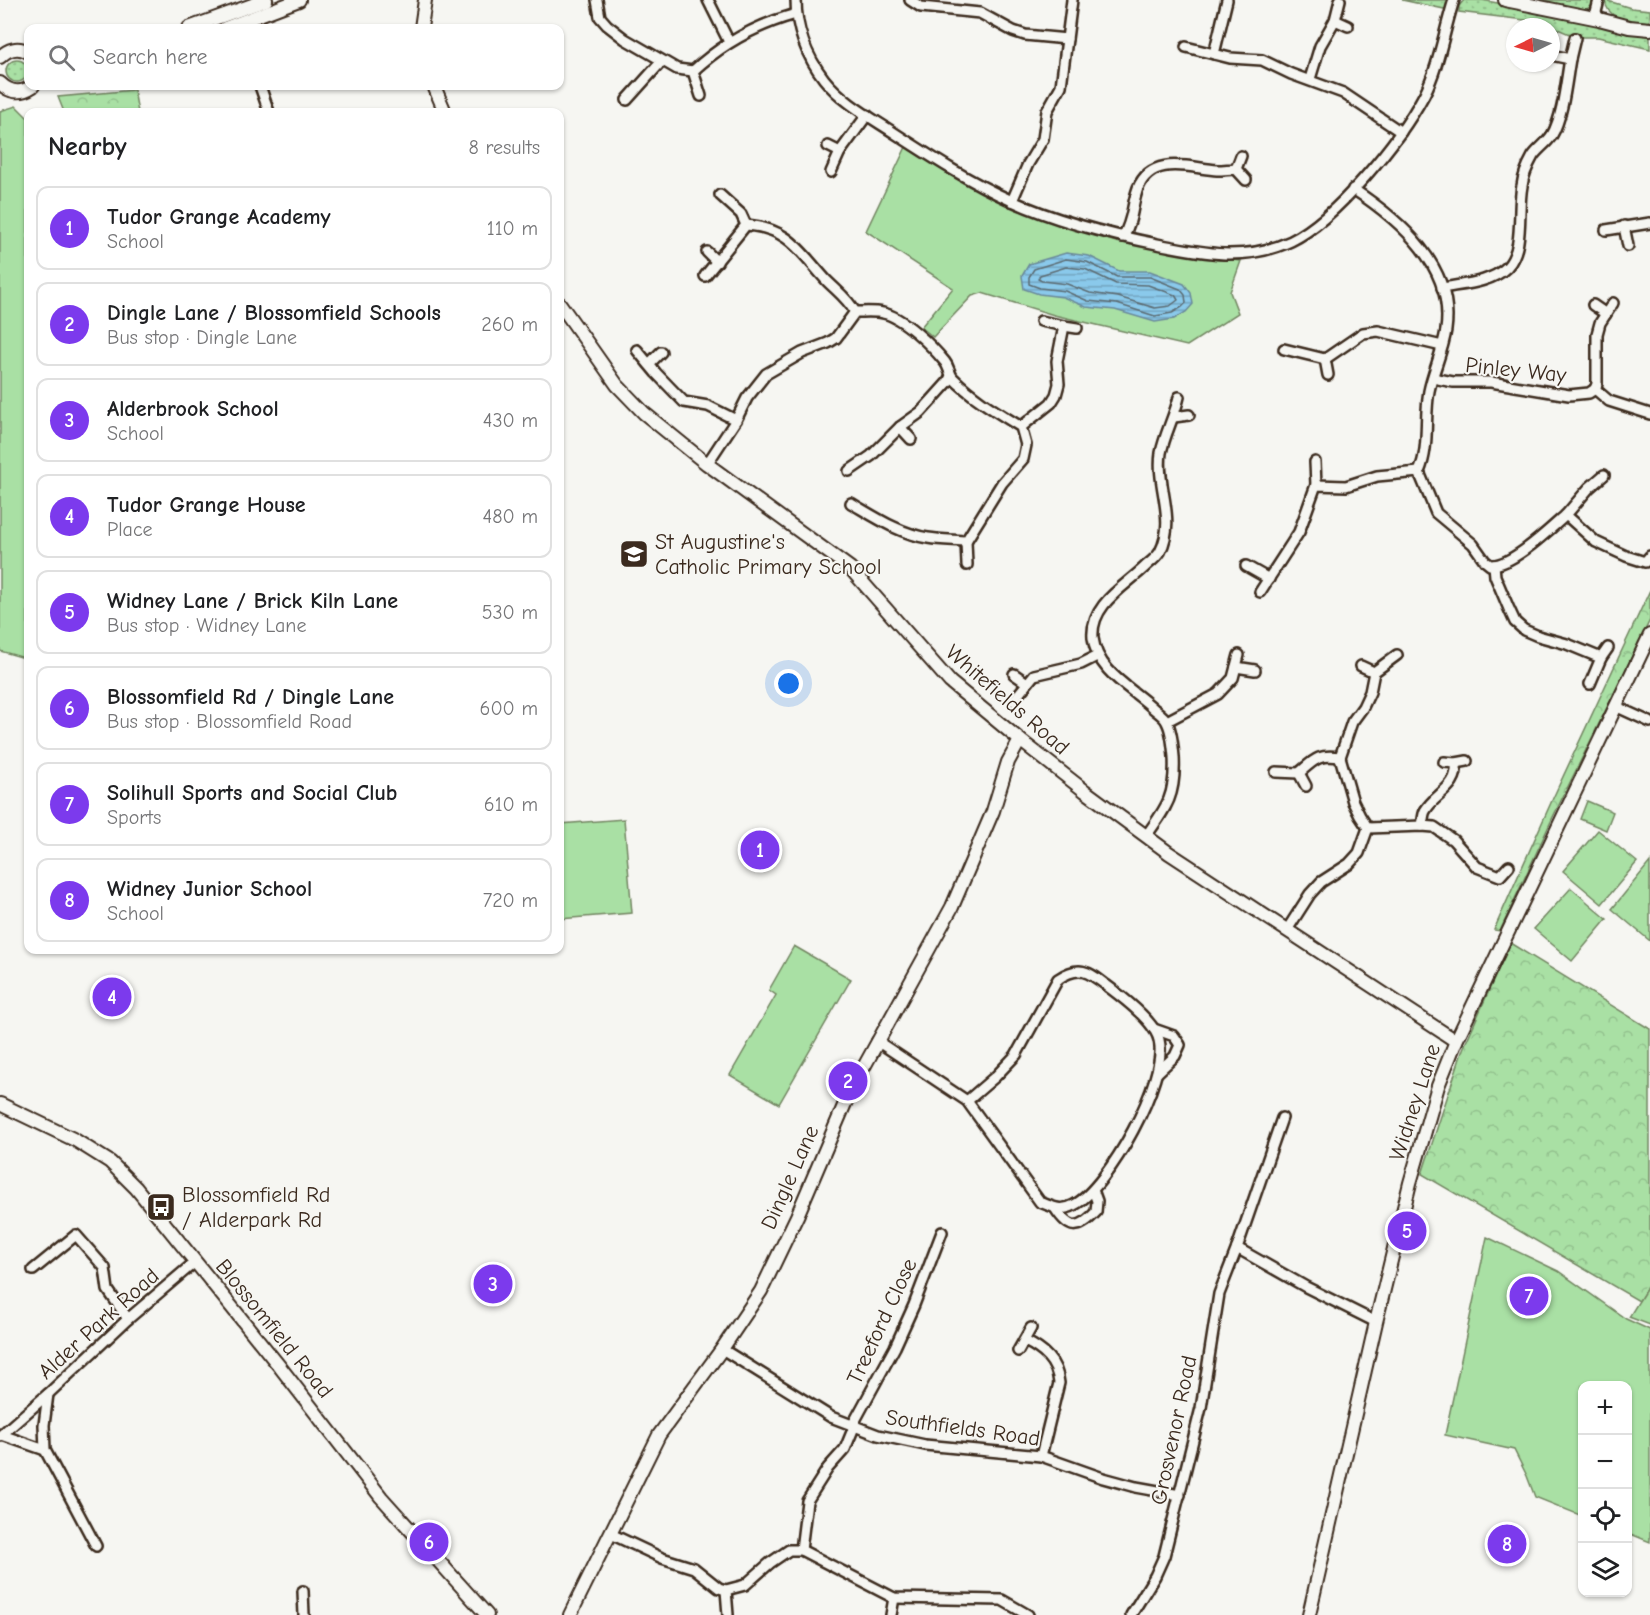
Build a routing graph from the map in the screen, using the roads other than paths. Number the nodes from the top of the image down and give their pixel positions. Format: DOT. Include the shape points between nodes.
graph roads {
  1 [pos="266,0"];
  2 [pos="299,0"];
  3 [pos="417,0"];
  4 [pos="425,0"];
  5 [pos="597,0"];
  6 [pos="708,0"];
  7 [pos="796,0"];
  8 [pos="910,0"];
  9 [pos="1072,0"];
  10 [pos="1227,0"];
  11 [pos="1340,0"];
  12 [pos="1454,0"];
  13 [pos="1505,0"];
  14 [pos="1599,0"];
  15 [pos="796,14"];
  16 [pos="1599,19"];
  17 [pos="1335,20"];
  18 [pos="247,23"];
  19 [pos="200,24"];
  20 [pos="420,24"];
  21 [pos="421,24"];
  22 [pos="1348,26"];
  23 [pos="1650,29"];
  24 [pos="1575,38"];
  25 [pos="1067,39"];
  26 [pos="729,42"];
  27 [pos="1186,48"];
  28 [pos="24,51"];
  29 [pos="1214,54"];
  30 [pos="0,57"];
  31 [pos="1560,57"];
  32 [pos="1570,59"];
  33 [pos="662,61"];
  34 [pos="693,71"];
  35 [pos="1310,79"];
  36 [pos="1,85"];
  37 [pos="26,90"];
  38 [pos="261,90"];
  39 [pos="436,90"];
  40 [pos="701,96"];
  41 [pos="627,100"];
  42 [pos="268,108"];
  43 [pos="443,108"];
  44 [pos="867,115"];
  45 [pos="1401,132"];
  46 [pos="828,146"];
  47 [pos="840,152"];
  48 [pos="1241,156"];
  49 [pos="1236,169"];
  50 [pos="831,172"];
  51 [pos="1246,180"];
  52 [pos="1353,189"];
  53 [pos="720,195"];
  54 [pos="1012,201"];
  55 [pos="1650,223"];
  56 [pos="746,225"];
  57 [pos="1624,226"];
  58 [pos="1606,230"];
  59 [pos="1123,237"];
  60 [pos="1628,246"];
  61 [pos="707,252"];
  62 [pos="717,262"];
  63 [pos="705,276"];
  64 [pos="1442,288"];
  65 [pos="1613,303"];
  66 [pos="1593,305"];
  67 [pos="564,310"];
  68 [pos="855,312"];
  69 [pos="1606,314"];
  70 [pos="1041,321"];
  71 [pos="1064,326"];
  72 [pos="1077,328"];
  73 [pos="1442,346"];
  74 [pos="637,350"];
  75 [pos="1284,350"];
  76 [pos="661,352"];
  77 [pos="1324,359"];
  78 [pos="649,364"];
  79 [pos="1328,375"];
  80 [pos="951,376"];
  81 [pos="1432,378"];
  82 [pos="1595,389"];
  83 [pos="1179,397"];
  84 [pos="1650,414"];
  85 [pos="1189,415"];
  86 [pos="1174,417"];
  87 [pos="736,420"];
  88 [pos="900,427"];
  89 [pos="1021,427"];
  90 [pos="911,439"];
  91 [pos="1315,462"];
  92 [pos="707,464"];
  93 [pos="849,471"];
  94 [pos="1419,472"];
  95 [pos="1604,475"];
  96 [pos="1316,485"];
  97 [pos="851,503"];
  98 [pos="1566,515"];
  99 [pos="966,541"];
  100 [pos="1650,556"];
  101 [pos="967,565"];
  102 [pos="1494,565"];
  103 [pos="1246,566"];
  104 [pos="1269,579"];
  105 [pos="1260,592"];
  106 [pos="1650,635"];
  107 [pos="1608,648"];
  108 [pos="1239,655"];
  109 [pos="1397,655"];
  110 [pos="1098,656"];
  111 [pos="1601,658"];
  112 [pos="1361,666"];
  113 [pos="1236,667"];
  114 [pos="1255,670"];
  115 [pos="1374,672"];
  116 [pos="1014,674"];
  117 [pos="1027,684"];
  118 [pos="1590,684"];
  119 [pos="1013,701"];
  120 [pos="1615,706"];
  121 [pos="1167,721"];
  122 [pos="1650,722"];
  123 [pos="1020,740"];
  124 [pos="1340,757"];
  125 [pos="1467,761"];
  126 [pos="1444,762"];
  127 [pos="1456,763"];
  128 [pos="1276,771"];
  129 [pos="1299,773"];
  130 [pos="1306,786"];
  131 [pos="1422,826"];
  132 [pos="1368,828"];
  133 [pos="1146,836"];
  134 [pos="1509,866"];
  135 [pos="1287,930"];
  136 [pos="1154,1029"];
  137 [pos="877,1041"];
  138 [pos="1456,1041"];
  139 [pos="1157,1073"];
  140 [pos="967,1101"];
  141 [pos="0,1104"];
  142 [pos="1282,1118"];
  143 [pos="1094,1190"];
  144 [pos="1055,1208"];
  145 [pos="942,1232"];
  146 [pos="1237,1248"];
  147 [pos="195,1262"];
  148 [pos="33,1270"];
  149 [pos="128,1319"];
  150 [pos="1376,1322"];
  151 [pos="1030,1328"];
  152 [pos="1025,1341"];
  153 [pos="722,1349"];
  154 [pos="1018,1351"];
  155 [pos="48,1394"];
  156 [pos="853,1426"];
  157 [pos="1,1435"];
  158 [pos="45,1450"];
  159 [pos="1041,1456"];
  160 [pos="1180,1495"];
  161 [pos="611,1534"];
  162 [pos="96,1545"];
  163 [pos="801,1550"];
  164 [pos="726,1590"];
  165 [pos="303,1592"];
  166 [pos="894,1598"];
  167 [pos="729,1612"];
  168 [pos="304,1615"];
  169 [pos="487,1615"];
  170 [pos="570,1615"];
  171 [pos="891,1615"];
  172 [pos="1028,1615"];
  173 [pos="1131,1615"];
  174 [pos="1309,1615"];
  1 -- 19 [label="street"];
  2 -- 18 [label="street"];
  3 -- 20 [label="street"];
  4 -- 21 [label="street"];
  5 -- 33 [label="street" via="600,17 607,25"];
  6 -- 26 [label="street"];
  7 -- 15 [label="street"];
  8 -- 25 [label="street" via="937,10 974,12 1025,35"];
  9 -- 25 [label="street"];
  10 -- 29 [label="street"];
  11 -- 17 [label="street"];
  12 -- 45 [label="street" via="1425,94"];
  13 -- 16 [label="street"];
  14 -- 16 [label="street"];
  15 -- 26 [label="street" via="769,22"];
  15 -- 44 [label="street" via="805,48 825,81"];
  16 -- 23 [label="street"];
  17 -- 22 [label="street"];
  17 -- 35 [label="street" via="1320,46"];
  24 -- 32 [label="street"];
  25 -- 54 [label="street" via="1061,86 1047,111 1043,139"];
  26 -- 34 [label="street"];
  27 -- 29 [label="street"];
  28 -- 30 [label="street" via="16,49"];
  29 -- 35 [label="street" via="1262,60"];
  31 -- 32 [label="street"];
  32 -- 64 [label="street" via="1558,121 1551,136 1533,156 1522,185 1514,255 1492,277"];
  33 -- 34 [label="street" via="677,69"];
  33 -- 41 [label="street"];
  34 -- 40 [label="street"];
  35 -- 45 [label="street" via="1343,93"];
  36 -- 37 [label="street" via="16,92"];
  38 -- 42 [label="street"];
  39 -- 43 [label="street"];
  44 -- 47 [label="street"];
  44 -- 54 [label="street" via="948,168"];
  45 -- 52 [label="street"];
  46 -- 47 [label="street"];
  47 -- 50 [label="street"];
  48 -- 49 [label="street"];
  49 -- 51 [label="street"];
  49 -- 59 [label="street" via="1179,165 1149,172 1139,186 1132,223"];
  52 -- 59 [label="street" via="1316,226 1260,252 1194,251"];
  52 -- 64 [label="street" via="1422,247"];
  53 -- 56 [label="street" via="741,214"];
  54 -- 59 [label="street"];
  55 -- 57 [label="street"];
  56 -- 62 [label="street"];
  56 -- 68 [label="street" via="782,234 849,301"];
  57 -- 58 [label="street"];
  57 -- 60 [label="street"];
  61 -- 62 [label="street"];
  62 -- 63 [label="street"];
  64 -- 73 [label="street" via="1446,307"];
  65 -- 69 [label="street"];
  66 -- 69 [label="street"];
  67 -- 92 [label="street, Whitefields Road" via="617,385 644,413"];
  68 -- 80 [label="street" via="884,313 910,328 945,361"];
  68 -- 87 [label="street" via="836,338 766,374"];
  69 -- 82 [label="street" via="1597,334"];
  70 -- 71 [label="street"];
  71 -- 72 [label="street"];
  71 -- 89 [label="street" via="1056,395"];
  73 -- 77 [label="street" via="1378,331 1364,333"];
  73 -- 81 [label="street"];
  74 -- 78 [label="street"];
  75 -- 77 [label="street"];
  76 -- 78 [label="street"];
  77 -- 79 [label="street"];
  78 -- 87 [label="street" via="684,402 708,406"];
  80 -- 88 [label="street" via="921,412"];
  80 -- 89 [label="street" via="996,413"];
  81 -- 82 [label="street, Pinley Way" via="1491,382 1569,395"];
  81 -- 94 [label="street" via="1425,460"];
  82 -- 84 [label="street" via="1609,401"];
  83 -- 86 [label="street"];
  85 -- 86 [label="street"];
  86 -- 110 [label="street" via="1161,453 1166,536 1159,554 1100,608 1093,638"];
  87 -- 92 [label="street"];
  88 -- 90 [label="street"];
  88 -- 93 [label="street" via="871,456"];
  89 -- 99 [label="street" via="1026,445 1023,459 1002,483"];
  91 -- 96 [label="street"];
  92 -- 123 [label="street, Whitefields Road" via="850,568 950,682"];
  94 -- 96 [label="street" via="1377,476 1346,486"];
  94 -- 102 [label="street" via="1440,519"];
  95 -- 98 [label="street"];
  96 -- 104 [label="street" via="1299,532"];
  97 -- 99 [label="street" via="894,527 929,538"];
  98 -- 100 [label="street" via="1606,547 1645,562"];
  98 -- 102 [label="street" via="1532,545"];
  99 -- 101 [label="street"];
  102 -- 111 [label="street" via="1509,609 1524,630"];
  103 -- 104 [label="street"];
  104 -- 105 [label="street"];
  106 -- 120 [label="street, Widney Lane"];
  107 -- 111 [label="street"];
  108 -- 113 [label="street"];
  109 -- 115 [label="street"];
  110 -- 117 [label="street" via="1034,675"];
  110 -- 121 [label="street" via="1119,680"];
  111 -- 118 [label="street"];
  112 -- 115 [label="street"];
  113 -- 114 [label="street"];
  113 -- 121 [label="street" via="1233,678 1218,694"];
  115 -- 124 [label="street" via="1370,692 1352,722"];
  116 -- 117 [label="street"];
  117 -- 119 [label="street"];
  120 -- 122 [label="street"];
  120 -- 138 [label="street, Widney Lane"];
  121 -- 133 [label="street" via="1174,753 1173,785 1166,809"];
  123 -- 133 [label="street, Whitefields Road"];
  123 -- 137 [label="street, Dingle Lane" via="952,907"];
  124 -- 129 [label="street" via="1324,755"];
  124 -- 132 [label="street" via="1353,802"];
  125 -- 127 [label="street"];
  126 -- 127 [label="street"];
  127 -- 131 [label="street" via="1457,773 1424,813"];
  128 -- 129 [label="street"];
  129 -- 130 [label="street"];
  131 -- 132 [label="street"];
  131 -- 134 [label="street" via="1443,832 1477,867 1502,881"];
  132 -- 135 [label="street" via="1359,853 1310,894"];
  133 -- 135 [label="street, Whitefields Road"];
  135 -- 138 [label="street, Whitefields Road"];
  136 -- 139 [label="street" via="1159,1040"];
  136 -- 139 [label="street" via="1174,1036 1180,1045 1175,1056"];
  136 -- 140 [label="street" via="1122,997 1088,972 1065,974 1016,1055"];
  137 -- 140 [label="street"];
  137 -- 153 [label="street, Dingle Lane" via="849,1094 761,1291"];
  138 -- 150 [label="street, Widney Lane" via="1422,1135"];
  139 -- 143 [label="street" via="1126,1142"];
  140 -- 144 [label="street" via="1040,1202"];
  141 -- 147 [label="street, Blossomfield Road" via="75,1140 110,1162"];
  142 -- 146 [label="street, Grosvenor Road"];
  143 -- 144 [label="street" via="1074,1205"];
  143 -- 144 [label="street" via="1096,1212 1087,1222 1075,1226 1065,1223"];
  145 -- 156 [label="street, Treeford Close" via="895,1347"];
  146 -- 150 [label="street"];
  146 -- 160 [label="street, Grosvenor Road" via="1219,1294 1201,1408"];
  147 -- 149 [label="street, Alder Park Road"];
  147 -- 169 [label="street, Blossomfield Road" via="381,1497"];
  148 -- 149 [label="street" via="76,1234 105,1268 108,1290"];
  149 -- 155 [label="street, Alder Park Road"];
  150 -- 174 [label="street, Widney Lane"];
  151 -- 152 [label="street"];
  152 -- 154 [label="street"];
  152 -- 159 [label="street" via="1049,1356 1059,1383"];
  153 -- 156 [label="street, Southfields Road" via="831,1417"];
  153 -- 161 [label="street, Dingle Lane" via="659,1435"];
  155 -- 157 [label="street, Alder Park Road"];
  155 -- 158 [label="street"];
  156 -- 159 [label="street, Southfields Road" via="901,1441"];
  156 -- 163 [label="street, Treeford Close" via="845,1449 807,1501"];
  157 -- 158 [label="street"];
  158 -- 162 [label="street"];
  159 -- 160 [label="street, Southfields Road" via="1103,1478"];
  160 -- 173 [label="street, Grosvenor Road" via="1164,1556"];
  161 -- 164 [label="street" via="694,1569"];
  161 -- 170 [label="street, Dingle Lane"];
  163 -- 164 [label="street" via="789,1550 745,1585"];
  163 -- 166 [label="street"];
  164 -- 167 [label="street"];
  165 -- 168 [label="street"];
  166 -- 171 [label="street"];
  166 -- 172 [label="street" via="1002,1600"];
}
